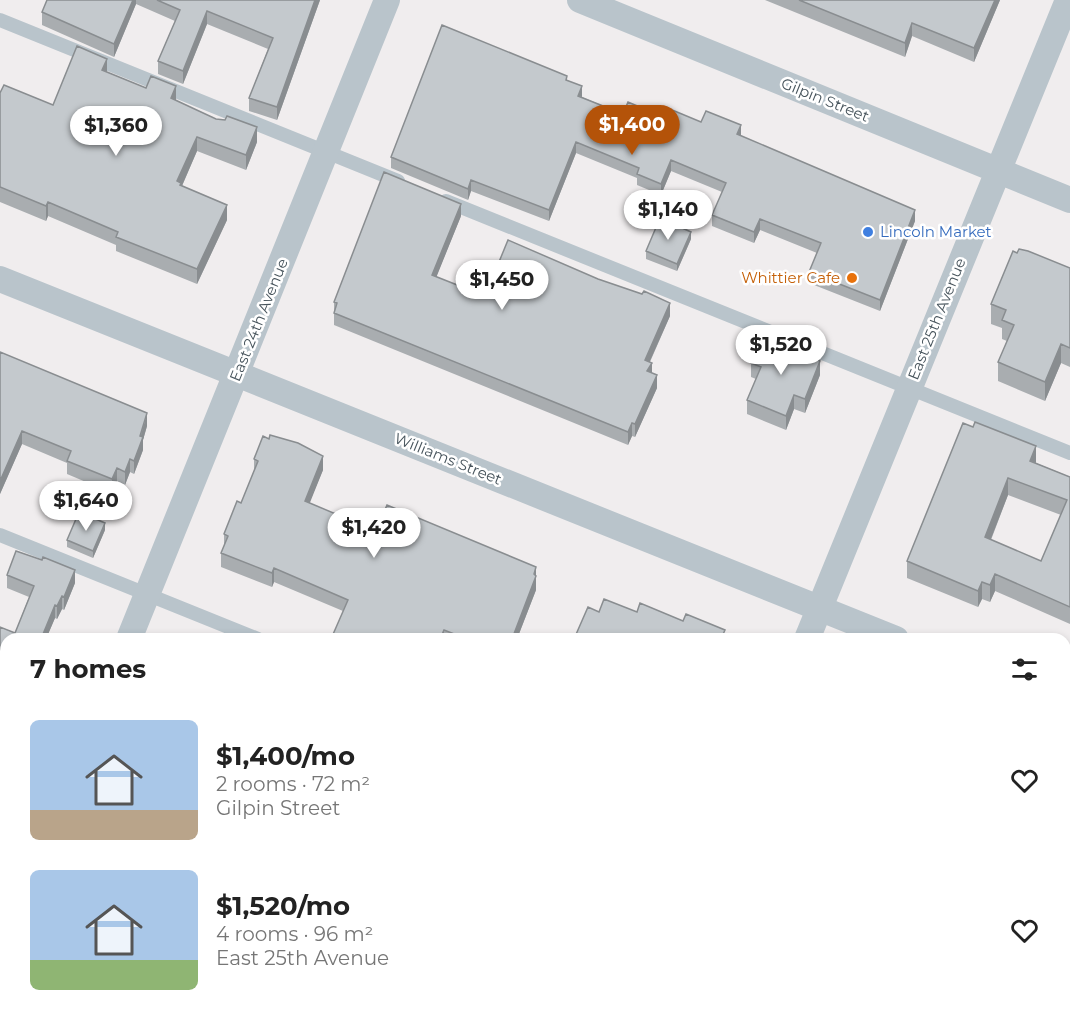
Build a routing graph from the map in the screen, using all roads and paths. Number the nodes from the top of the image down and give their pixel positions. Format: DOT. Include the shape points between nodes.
graph roads {
  1 [pos="387,0"];
  2 [pos="580,0"];
  3 [pos="1068,0"];
  4 [pos="0,20"];
  5 [pos="325,152"];
  6 [pos="998,171"];
  7 [pos="412,187"];
  8 [pos="434,196"];
  9 [pos="1070,200"];
  10 [pos="0,279"];
  11 [pos="237,375"];
  12 [pos="909,388"];
  13 [pos="1070,453"];
  14 [pos="0,535"];
  15 [pos="147,594"];
  16 [pos="820,608"];
  17 [pos="131,633"];
  18 [pos="243,633"];
  19 [pos="810,633"];
  20 [pos="881,633"];
  1 -- 5 [label="street, East 24th Avenue"];
  2 -- 6 [label="street, Gilpin Street"];
  3 -- 6 [label="street, East 25th Avenue"];
  4 -- 5 [label="lane"];
  5 -- 7 [label="lane"];
  5 -- 11 [label="street, East 24th Avenue"];
  6 -- 9 [label="street, Gilpin Street"];
  6 -- 12 [label="street, East 25th Avenue"];
  8 -- 12 [label="lane"];
  10 -- 11 [label="street, Williams Street"];
  11 -- 15 [label="street, East 24th Avenue"];
  11 -- 16 [label="street, Williams Street"];
  12 -- 13 [label="lane"];
  12 -- 16 [label="street, East 25th Avenue"];
  14 -- 15 [label="lane"];
  15 -- 17 [label="street, East 24th Avenue"];
  15 -- 18 [label="lane"];
  16 -- 19 [label="street, East 25th Avenue"];
  16 -- 20 [label="street, Williams Street"];
}
